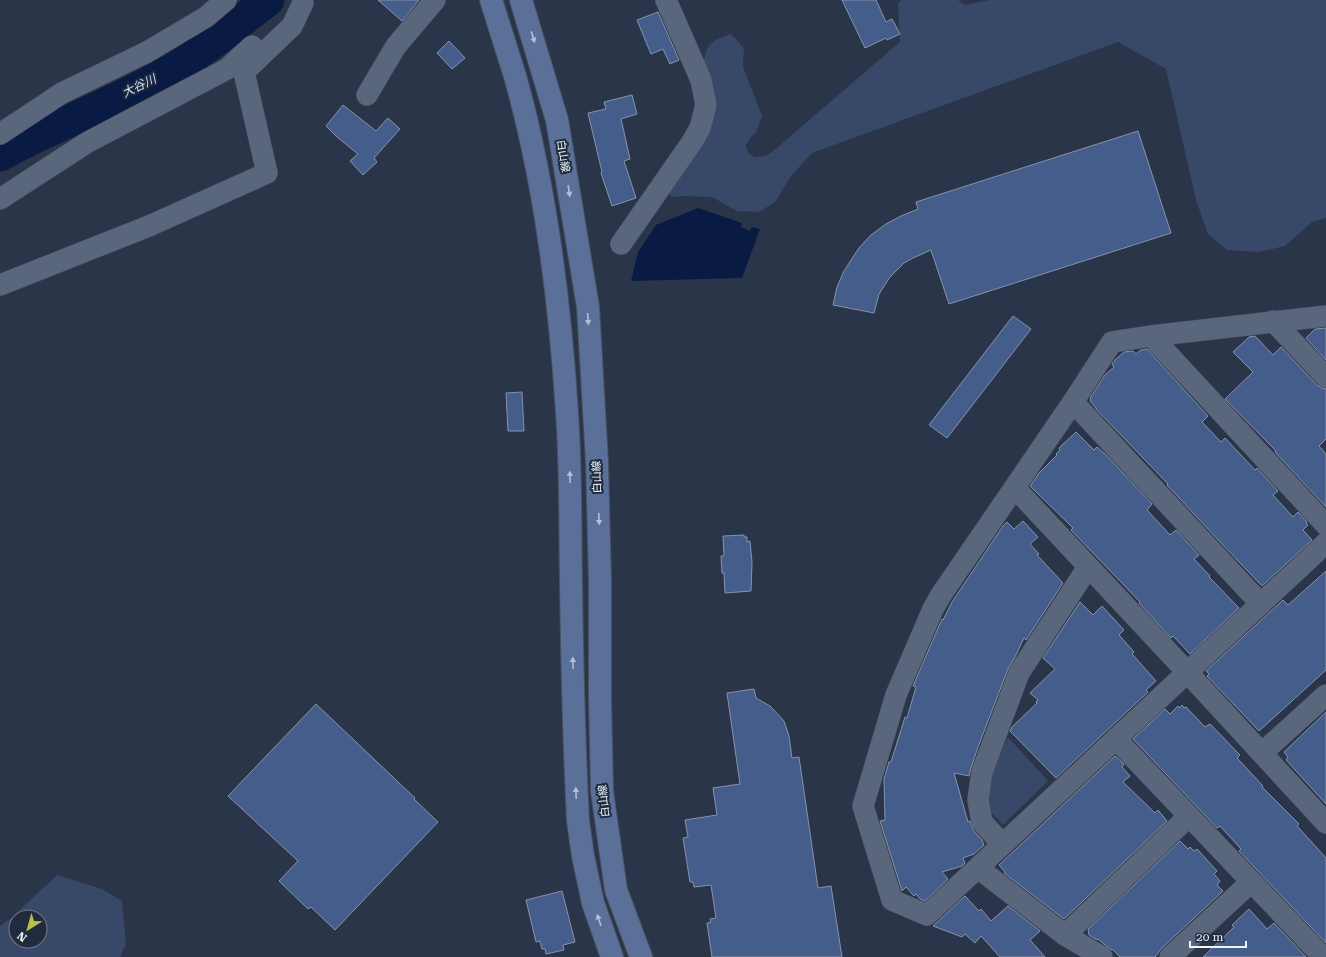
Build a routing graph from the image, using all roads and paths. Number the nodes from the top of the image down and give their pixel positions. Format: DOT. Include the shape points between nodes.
graph roads {
  1 [pos="226,0"];
  2 [pos="435,0"];
  3 [pos="491,0"];
  4 [pos="521,0"];
  5 [pos="666,0"];
  6 [pos="304,2"];
  7 [pos="367,95"];
  8 [pos="0,134"];
  9 [pos="0,199"];
  10 [pos="621,244"];
  11 [pos="0,285"];
  12 [pos="1326,316"];
  13 [pos="1273,321"];
  14 [pos="1151,336"];
  15 [pos="1326,377"];
  16 [pos="1074,402"];
  17 [pos="1014,488"];
  18 [pos="1326,525"];
  19 [pos="1326,543"];
  20 [pos="1088,567"];
  21 [pos="1261,604"];
  22 [pos="1188,673"];
  23 [pos="1326,695"];
  24 [pos="1116,739"];
  25 [pos="1262,753"];
  26 [pos="1189,816"];
  27 [pos="1326,822"];
  28 [pos="1002,844"];
  29 [pos="978,868"];
  30 [pos="1251,882"];
  31 [pos="1065,935"];
  32 [pos="612,957"];
  33 [pos="641,957"];
  34 [pos="1102,957"];
  35 [pos="1170,957"];
  36 [pos="1323,957"];
  1 -- 8 [label="street" via="206,17 154,48 62,93"];
  2 -- 7 [label="street" via="396,46"];
  32 -- 3 [label="street, one-way" via="593,903 578,822 570,474 558,310 544,210 531,142 515,76"];
  4 -- 33 [label="street, 白山線, one-way" via="557,120 588,307 597,462 602,791 616,890"];
  5 -- 10 [label="street" via="701,80 706,106 700,128 692,142"];
  6 -- 9 [label="street" via="227,68 88,142"];
  6 -- 11 [label="street" via="292,26 244,72 267,173 149,226"];
  12 -- 13 [label="street"];
  13 -- 14 [label="street"];
  13 -- 15 [label="street"];
  14 -- 16 [label="street" via="1112,342"];
  14 -- 18 [label="street"];
  16 -- 17 [label="street"];
  16 -- 21 [label="street"];
  17 -- 20 [label="street"];
  17 -- 29 [label="street" via="933,609 896,695 863,806 892,900 927,915"];
  19 -- 21 [label="street"];
  20 -- 22 [label="street"];
  20 -- 28 [label="street" via="1019,673 982,772 978,800 982,822"];
  21 -- 22 [label="street"];
  22 -- 24 [label="street"];
  22 -- 25 [label="street"];
  23 -- 25 [label="street"];
  24 -- 26 [label="street"];
  24 -- 28 [label="street"];
  25 -- 27 [label="street"];
  26 -- 30 [label="street"];
  26 -- 31 [label="street"];
  28 -- 29 [label="street"];
  29 -- 31 [label="street"];
  30 -- 35 [label="street"];
  30 -- 36 [label="street"];
  31 -- 34 [label="street"];
}
